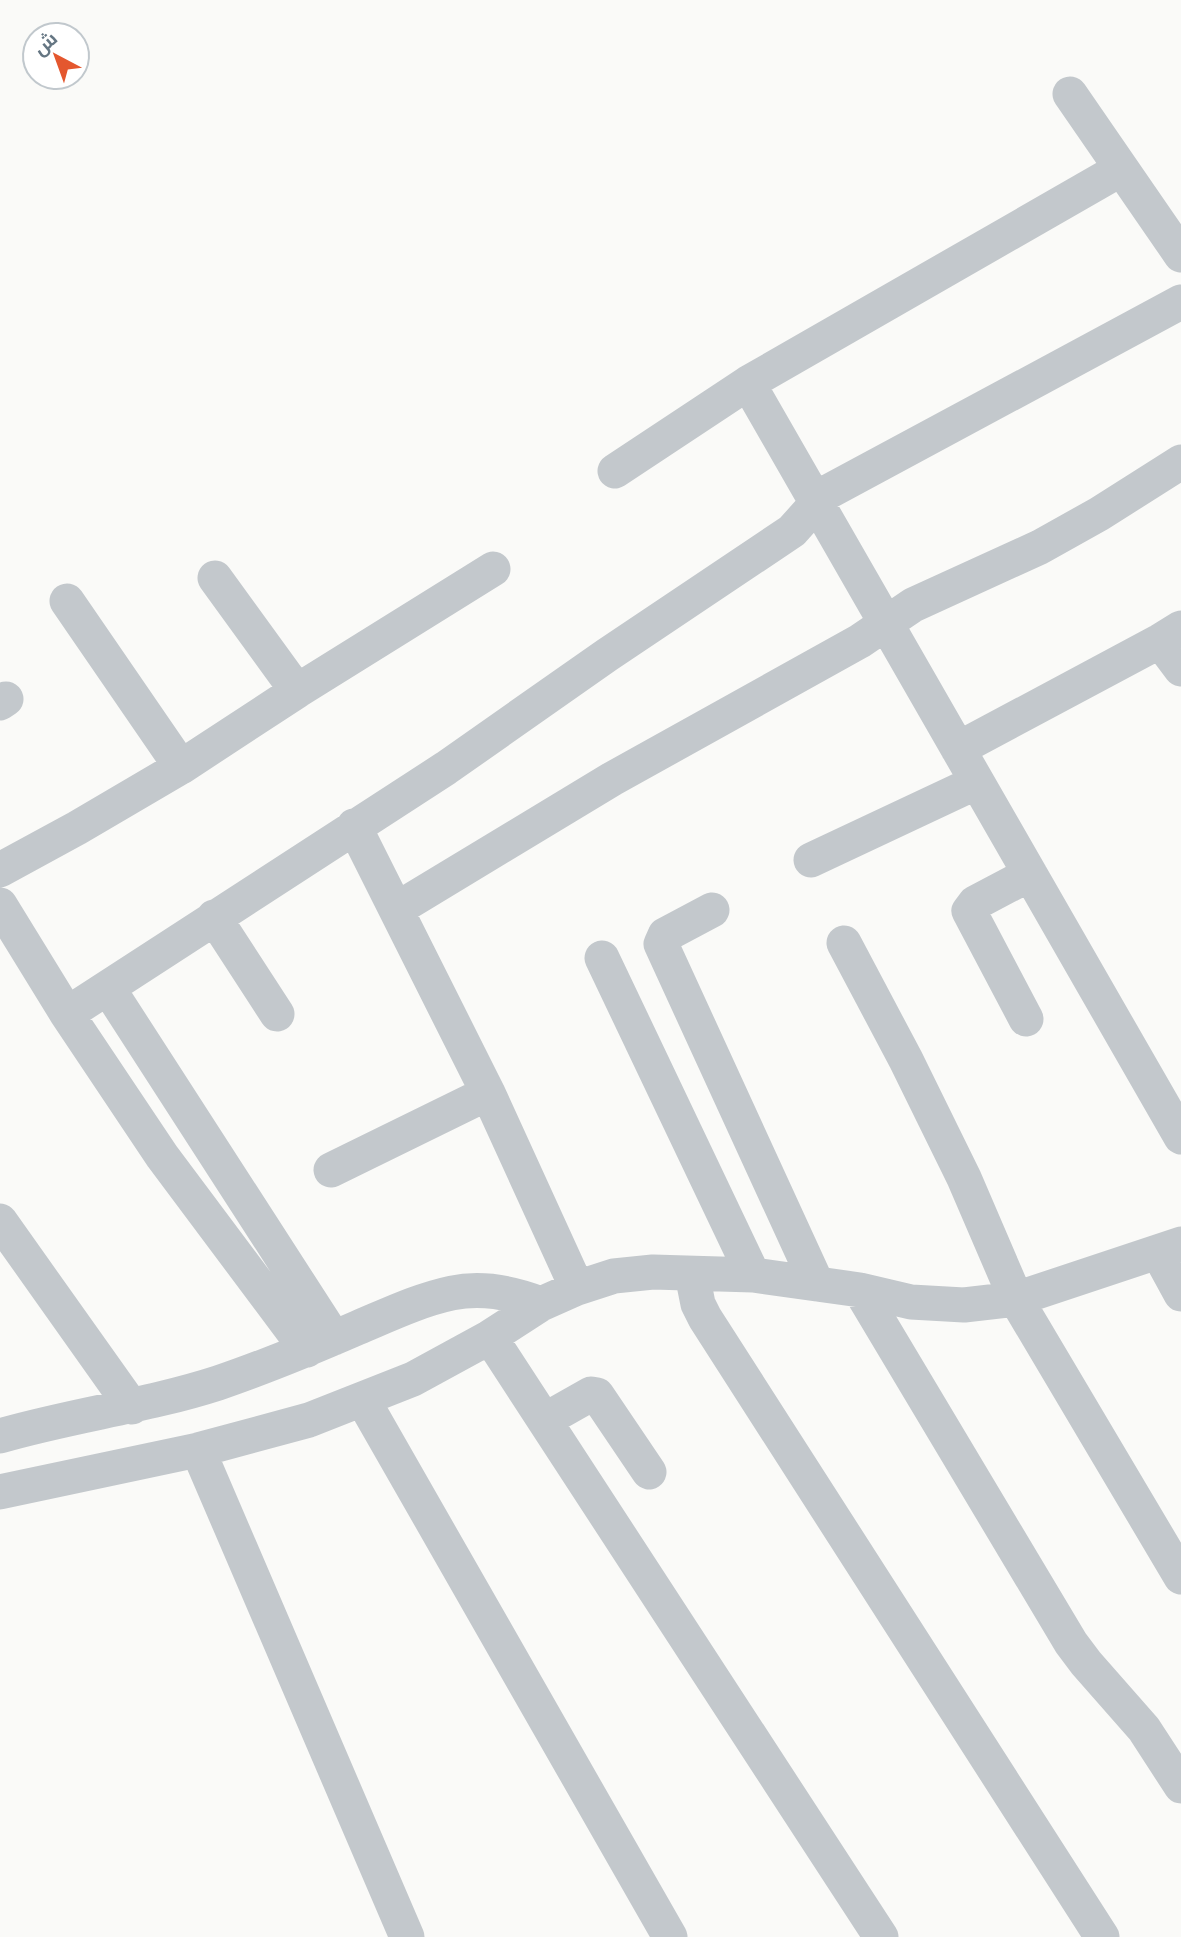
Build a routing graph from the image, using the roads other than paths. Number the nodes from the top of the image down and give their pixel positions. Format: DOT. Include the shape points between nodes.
graph roads {
  1 [pos="1070,94"];
  2 [pos="1121,169"];
  3 [pos="1181,255"];
  4 [pos="1181,302"];
  5 [pos="748,383"];
  6 [pos="1181,462"];
  7 [pos="615,471"];
  8 [pos="817,502"];
  9 [pos="493,569"];
  10 [pos="215,578"];
  11 [pos="67,601"];
  12 [pos="886,622"];
  13 [pos="1171,634"];
  14 [pos="1181,669"];
  15 [pos="297,691"];
  16 [pos="958,749"];
  17 [pos="181,767"];
  18 [pos="977,782"];
  19 [pos="354,826"];
  20 [pos="811,860"];
  21 [pos="0,870"];
  22 [pos="1030,874"];
  23 [pos="0,905"];
  24 [pos="397,909"];
  25 [pos="712,910"];
  26 [pos="214,917"];
  27 [pos="844,943"];
  28 [pos="602,958"];
  29 [pos="107,988"];
  30 [pos="67,1014"];
  31 [pos="277,1014"];
  32 [pos="1026,1019"];
  33 [pos="488,1093"];
  34 [pos="1181,1137"];
  35 [pos="331,1170"];
  36 [pos="0,1221"];
  37 [pos="1170,1248"];
  38 [pos="692,1274"];
  39 [pos="753,1275"];
  40 [pos="817,1284"];
  41 [pos="576,1287"];
  42 [pos="860,1290"];
  43 [pos="1181,1294"];
  44 [pos="1016,1299"];
  45 [pos="541,1304"];
  46 [pos="490,1337"];
  47 [pos="320,1344"];
  48 [pos="363,1400"];
  49 [pos="132,1407"];
  50 [pos="545,1420"];
  51 [pos="0,1436"];
  52 [pos="198,1450"];
  53 [pos="649,1472"];
  54 [pos="0,1492"];
  55 [pos="1181,1577"];
  56 [pos="1181,1786"];
  57 [pos="407,1937"];
  58 [pos="670,1937"];
  59 [pos="881,1937"];
  60 [pos="1101,1937"];
  1 -- 2 [label="street"];
  2 -- 3 [label="street"];
  2 -- 5 [label="street"];
  4 -- 8 [label="street"];
  5 -- 7 [label="street"];
  5 -- 8 [label="street"];
  6 -- 12 [label="street" via="1040,547"];
  8 -- 12 [label="street"];
  8 -- 19 [label="street" via="792,531"];
  9 -- 15 [label="street"];
  10 -- 15 [label="street"];
  11 -- 17 [label="street"];
  12 -- 16 [label="street"];
  12 -- 24 [label="street"];
  13 -- 14 [label="street"];
  13 -- 16 [label="street"];
  15 -- 17 [label="street"];
  16 -- 18 [label="street"];
  17 -- 21 [label="street"];
  18 -- 20 [label="street"];
  18 -- 22 [label="street"];
  19 -- 24 [label="street"];
  19 -- 26 [label="street"];
  22 -- 32 [label="street" via="975,903 970,911"];
  22 -- 34 [label="street"];
  23 -- 30 [label="street"];
  24 -- 33 [label="street"];
  25 -- 40 [label="street" via="665,935 662,944"];
  26 -- 29 [label="street"];
  26 -- 31 [label="street"];
  27 -- 44 [label="street" via="964,1178"];
  28 -- 39 [label="street"];
  29 -- 30 [label="street"];
  29 -- 47 [label="street"];
  30 -- 47 [label="street" via="162,1156"];
  33 -- 35 [label="street"];
  33 -- 41 [label="street"];
  36 -- 49 [label="street"];
  37 -- 43 [label="street"];
  37 -- 44 [label="street"];
  38 -- 39 [label="street"];
  38 -- 41 [label="street" via="614,1276"];
  38 -- 60 [label="street" via="708,1325"];
  39 -- 40 [label="street"];
  40 -- 42 [label="street"];
  41 -- 45 [label="street"];
  42 -- 44 [label="street" via="911,1302 964,1305"];
  42 -- 56 [label="street" via="1071,1643 1144,1729"];
  44 -- 55 [label="street"];
  45 -- 46 [label="street"];
  45 -- 47 [label="street" via="489,1290 455,1293 422,1301"];
  46 -- 48 [label="street"];
  46 -- 50 [label="street"];
  47 -- 49 [label="street" via="217,1383"];
  48 -- 52 [label="street" via="297,1424"];
  48 -- 58 [label="street"];
  49 -- 51 [label="street"];
  50 -- 53 [label="street" via="591,1394 597,1395"];
  50 -- 59 [label="street"];
  52 -- 54 [label="street"];
  52 -- 57 [label="street"];
}
